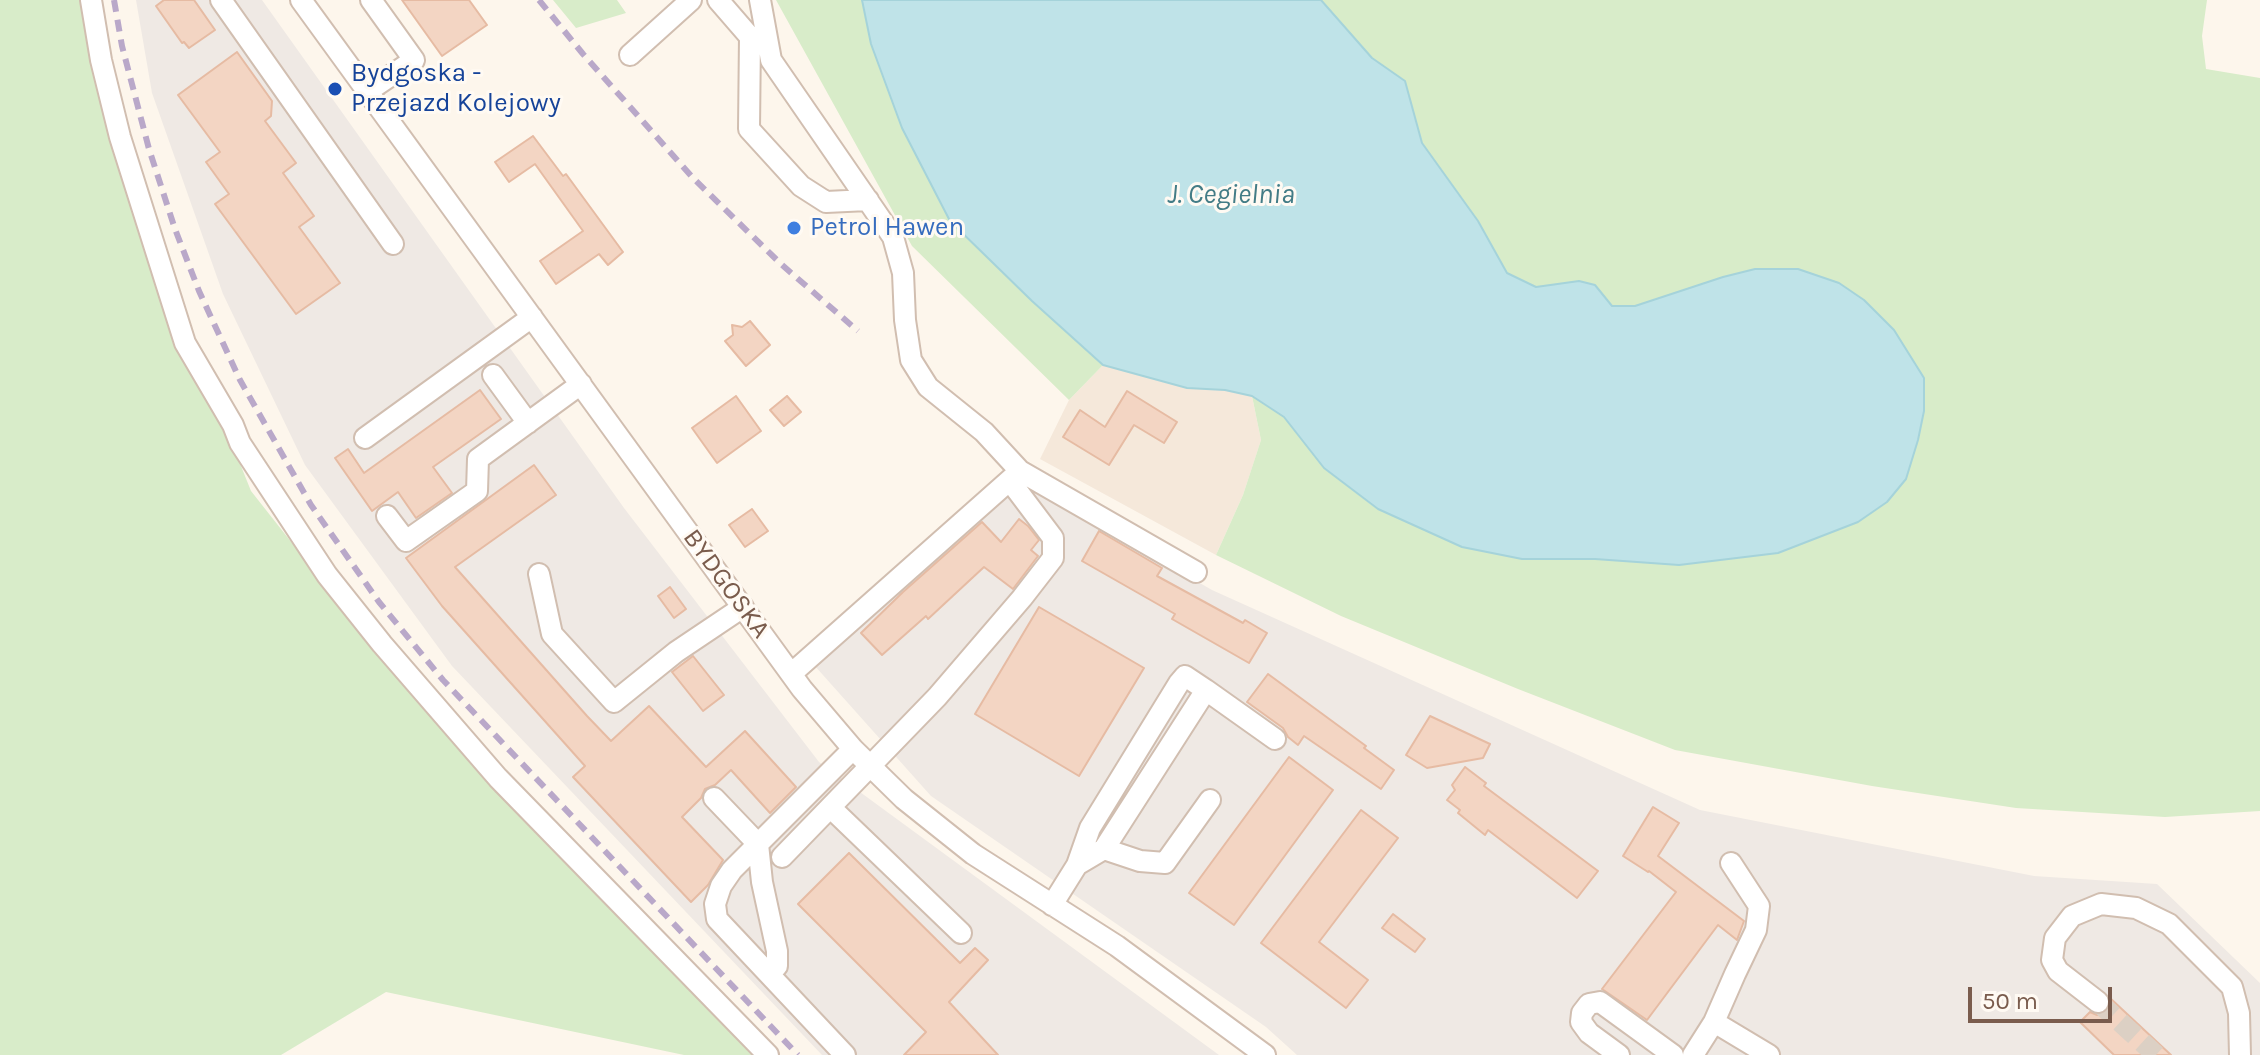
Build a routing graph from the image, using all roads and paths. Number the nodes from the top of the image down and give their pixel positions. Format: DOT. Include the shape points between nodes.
graph roads {
  1 [pos="91,0"];
  2 [pos="221,0"];
  3 [pos="301,0"];
  4 [pos="371,0"];
  5 [pos="691,0"];
  6 [pos="718,0"];
  7 [pos="760,0"];
  8 [pos="750,36"];
  9 [pos="630,55"];
  10 [pos="771,60"];
  11 [pos="368,91"];
  12 [pos="868,200"];
  13 [pos="393,244"];
  14 [pos="532,317"];
  15 [pos="493,375"];
  16 [pos="581,384"];
  17 [pos="528,423"];
  18 [pos="365,438"];
  19 [pos="1015,476"];
  20 [pos="387,516"];
  21 [pos="1196,572"];
  22 [pos="539,574"];
  23 [pos="743,607"];
  24 [pos="791,674"];
  25 [pos="1206,690"];
  26 [pos="1275,739"];
  27 [pos="853,749"];
  28 [pos="871,767"];
  29 [pos="714,798"];
  30 [pos="1210,800"];
  31 [pos="831,808"];
  32 [pos="758,844"];
  33 [pos="1104,849"];
  34 [pos="782,857"];
  35 [pos="1731,863"];
  36 [pos="1077,865"];
  37 [pos="1052,905"];
  38 [pos="961,933"];
  39 [pos="769,974"];
  40 [pos="2098,1002"];
  41 [pos="1714,1022"];
  42 [pos="768,1055"];
  43 [pos="845,1055"];
  44 [pos="1265,1055"];
  45 [pos="1619,1055"];
  46 [pos="1673,1055"];
  47 [pos="1693,1055"];
  48 [pos="1769,1055"];
  49 [pos="2240,1055"];
  1 -- 42 [label="street" via="120,137 185,343 248,456 327,575 498,778"];
  2 -- 13 [label="street"];
  3 -- 11 [label="street, BYDGOSKA"];
  4 -- 11 [label="street" via="414,60"];
  5 -- 9 [label="street"];
  6 -- 8 [label="street"];
  7 -- 10 [label="street"];
  8 -- 10 [label="street"];
  8 -- 12 [label="street" via="749,129 801,186 826,202"];
  10 -- 12 [label="street"];
  11 -- 14 [label="street, BYDGOSKA"];
  12 -- 19 [label="street" via="893,237 903,273 911,360 928,387 984,432"];
  14 -- 16 [label="street, BYDGOSKA"];
  14 -- 18 [label="street"];
  15 -- 17 [label="street"];
  16 -- 17 [label="street"];
  16 -- 23 [label="street, BYDGOSKA"];
  17 -- 20 [label="street" via="478,459 477,491 406,541"];
  19 -- 21 [label="street"];
  19 -- 24 [label="street"];
  19 -- 28 [label="street" via="1053,538 1053,558"];
  22 -- 23 [label="street" via="552,634 614,702"];
  23 -- 24 [label="street, BYDGOSKA"];
  24 -- 27 [label="street, BYDGOSKA"];
  25 -- 26 [label="street"];
  25 -- 33 [label="street"];
  25 -- 36 [label="street" via="1185,676 1179,683 1090,828"];
  27 -- 28 [label="street, BYDGOSKA"];
  27 -- 32 [label="street"];
  28 -- 31 [label="street"];
  28 -- 37 [label="street, BYDGOSKA" via="973,854"];
  29 -- 32 [label="street"];
  30 -- 33 [label="street" via="1165,863"];
  31 -- 34 [label="street"];
  31 -- 38 [label="street"];
  32 -- 39 [label="street" via="777,951 777,966"];
  32 -- 39 [label="street" via="726,878 715,904 717,919"];
  33 -- 36 [label="street"];
  35 -- 41 [label="street" via="1759,906 1756,930"];
  36 -- 37 [label="street"];
  37 -- 44 [label="street, BYDGOSKA"];
  39 -- 43 [label="street"];
  40 -- 49 [label="street" via="2058,971 2052,960 2055,938 2072,916 2101,904 2136,908 2169,924 2232,987"];
  41 -- 47 [label="street"];
  41 -- 48 [label="street"];
  45 -- 46 [label="street" via="1581,1022 1589,1004 1600,1002"];
}
